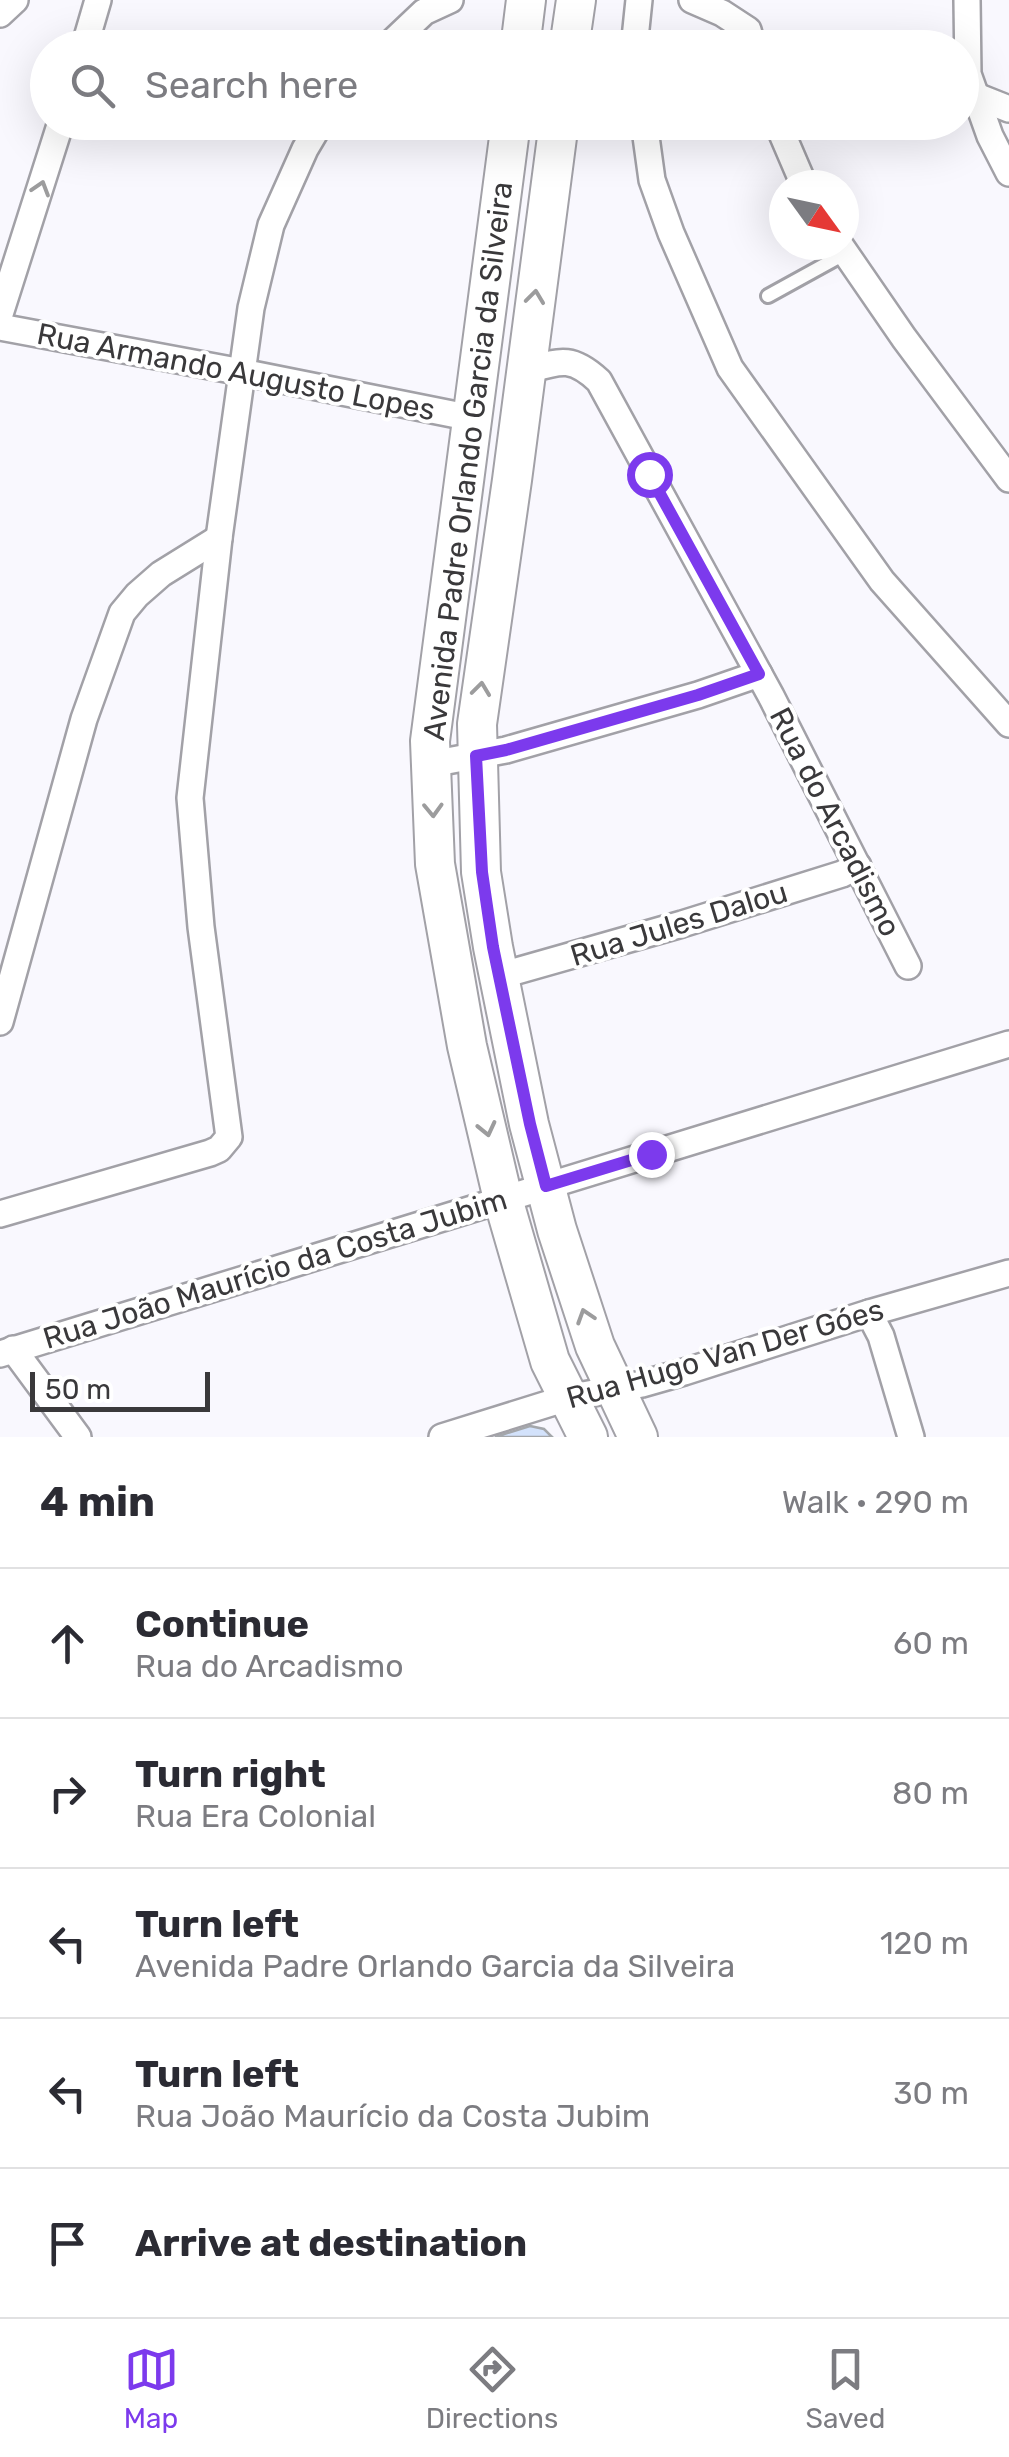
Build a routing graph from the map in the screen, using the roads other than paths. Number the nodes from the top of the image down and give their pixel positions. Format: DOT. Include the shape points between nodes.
graph roads {
  1 [pos="16,0"];
  2 [pos="98,0"];
  3 [pos="450,0"];
  4 [pos="526,0"];
  5 [pos="576,0"];
  6 [pos="639,0"];
  7 [pos="692,0"];
  8 [pos="750,0"];
  9 [pos="968,0"];
  10 [pos="0,14"];
  11 [pos="89,30"];
  12 [pos="405,30"];
  13 [pos="522,30"];
  14 [pos="572,30"];
  15 [pos="636,30"];
  16 [pos="741,30"];
  17 [pos="751,30"];
  18 [pos="968,30"];
  19 [pos="979,97"];
  20 [pos="979,105"];
  21 [pos="1009,110"];
  22 [pos="55,140"];
  23 [pos="310,140"];
  24 [pos="510,140"];
  25 [pos="556,140"];
  26 [pos="646,140"];
  27 [pos="785,140"];
  28 [pos="798,170"];
  29 [pos="1009,173"];
  30 [pos="26,236"];
  31 [pos="825,260"];
  32 [pos="851,260"];
  33 [pos="0,263"];
  34 [pos="768,296"];
  35 [pos="0,314"];
  36 [pos="0,327"];
  37 [pos="525,371"];
  38 [pos="242,372"];
  39 [pos="472,418"];
  40 [pos="1009,479"];
  41 [pos="219,538"];
  42 [pos="759,674"];
  43 [pos="1009,724"];
  44 [pos="476,756"];
  45 [pos="431,764"];
  46 [pos="858,866"];
  47 [pos="908,966"];
  48 [pos="499,976"];
  49 [pos="0,1022"];
  50 [pos="1009,1044"];
  51 [pos="546,1186"];
  52 [pos="503,1200"];
  53 [pos="0,1214"];
  54 [pos="1009,1273"];
  55 [pos="869,1313"];
  56 [pos="7,1351"];
  57 [pos="614,1388"];
  58 [pos="567,1398"];
  59 [pos="78,1437"];
  60 [pos="442,1437"];
  61 [pos="588,1437"];
  62 [pos="638,1437"];
  63 [pos="912,1437"];
  1 -- 10 [label="street"];
  2 -- 11 [label="street"];
  3 -- 12 [label="street"];
  4 -- 13 [label="main road"];
  5 -- 14 [label="main road"];
  6 -- 15 [label="street"];
  7 -- 16 [label="street" via="722,12"];
  8 -- 17 [label="street"];
  9 -- 18 [label="street"];
  19 -- 21 [label="street"];
  20 -- 29 [label="street"];
  30 -- 22 [label="street, one-way"];
  23 -- 38 [label="street" via="271,225"];
  24 -- 39 [label="main road, Avenida Padre Orlando Garcia da Silveira"];
  37 -- 25 [label="main road, Avenida Padre Orlando Garcia da Silveira, one-way"];
  26 -- 43 [label="street" via="670,233 730,368 882,581"];
  27 -- 28 [label="street"];
  30 -- 33 [label="street"];
  30 -- 35 [label="street"];
  31 -- 34 [label="lane"];
  32 -- 40 [label="street"];
  36 -- 38 [label="street, Rua Armando Augusto Lopes"];
  37 -- 42 [label="street, Rua do Arcadismo" via="554,362 581,364 599,381"];
  44 -- 37 [label="main road, Avenida Padre Orlando Garcia da Silveira, one-way"];
  38 -- 39 [label="street, Rua Armando Augusto Lopes"];
  38 -- 41 [label="street"];
  39 -- 45 [label="main road, Avenida Padre Orlando Garcia da Silveira"];
  41 -- 49 [label="street" via="161,574 122,613 84,719"];
  41 -- 53 [label="street" via="190,798 229,1137 210,1153"];
  42 -- 44 [label="street"];
  42 -- 46 [label="street, Rua do Arcadismo"];
  44 -- 45 [label="street"];
  44 -- 48 [label="main road, Avenida Padre Orlando Garcia da Silveira" via="482,872"];
  45 -- 52 [label="main road, Avenida Padre Orlando Garcia da Silveira, one-way" via="446,934"];
  46 -- 47 [label="street, Rua do Arcadismo"];
  46 -- 48 [label="street, Rua Jules Dalou"];
  48 -- 51 [label="main road, Avenida Padre Orlando Garcia da Silveira"];
  50 -- 51 [label="street, Rua João Maurício da Costa Jubim"];
  51 -- 52 [label="street, Rua João Maurício da Costa Jubim"];
  57 -- 51 [label="main road, Avenida Padre Orlando Garcia da Silveira, one-way"];
  52 -- 56 [label="street, Rua João Maurício da Costa Jubim"];
  52 -- 58 [label="main road, Avenida Padre Orlando Garcia da Silveira"];
  54 -- 55 [label="street, Rua Hugo Van Der Góes"];
  55 -- 57 [label="street, Rua Hugo Van Der Góes" via="700,1368"];
  55 -- 63 [label="street"];
  56 -- 59 [label="street"];
  57 -- 58 [label="street, Rua Hugo Van Der Góes"];
  57 -- 62 [label="main road, Avenida Padre Orlando Garcia da Silveira"];
  58 -- 60 [label="street, Rua Hugo Van Der Góes"];
  58 -- 61 [label="main road, Avenida Padre Orlando Garcia da Silveira"];
}
